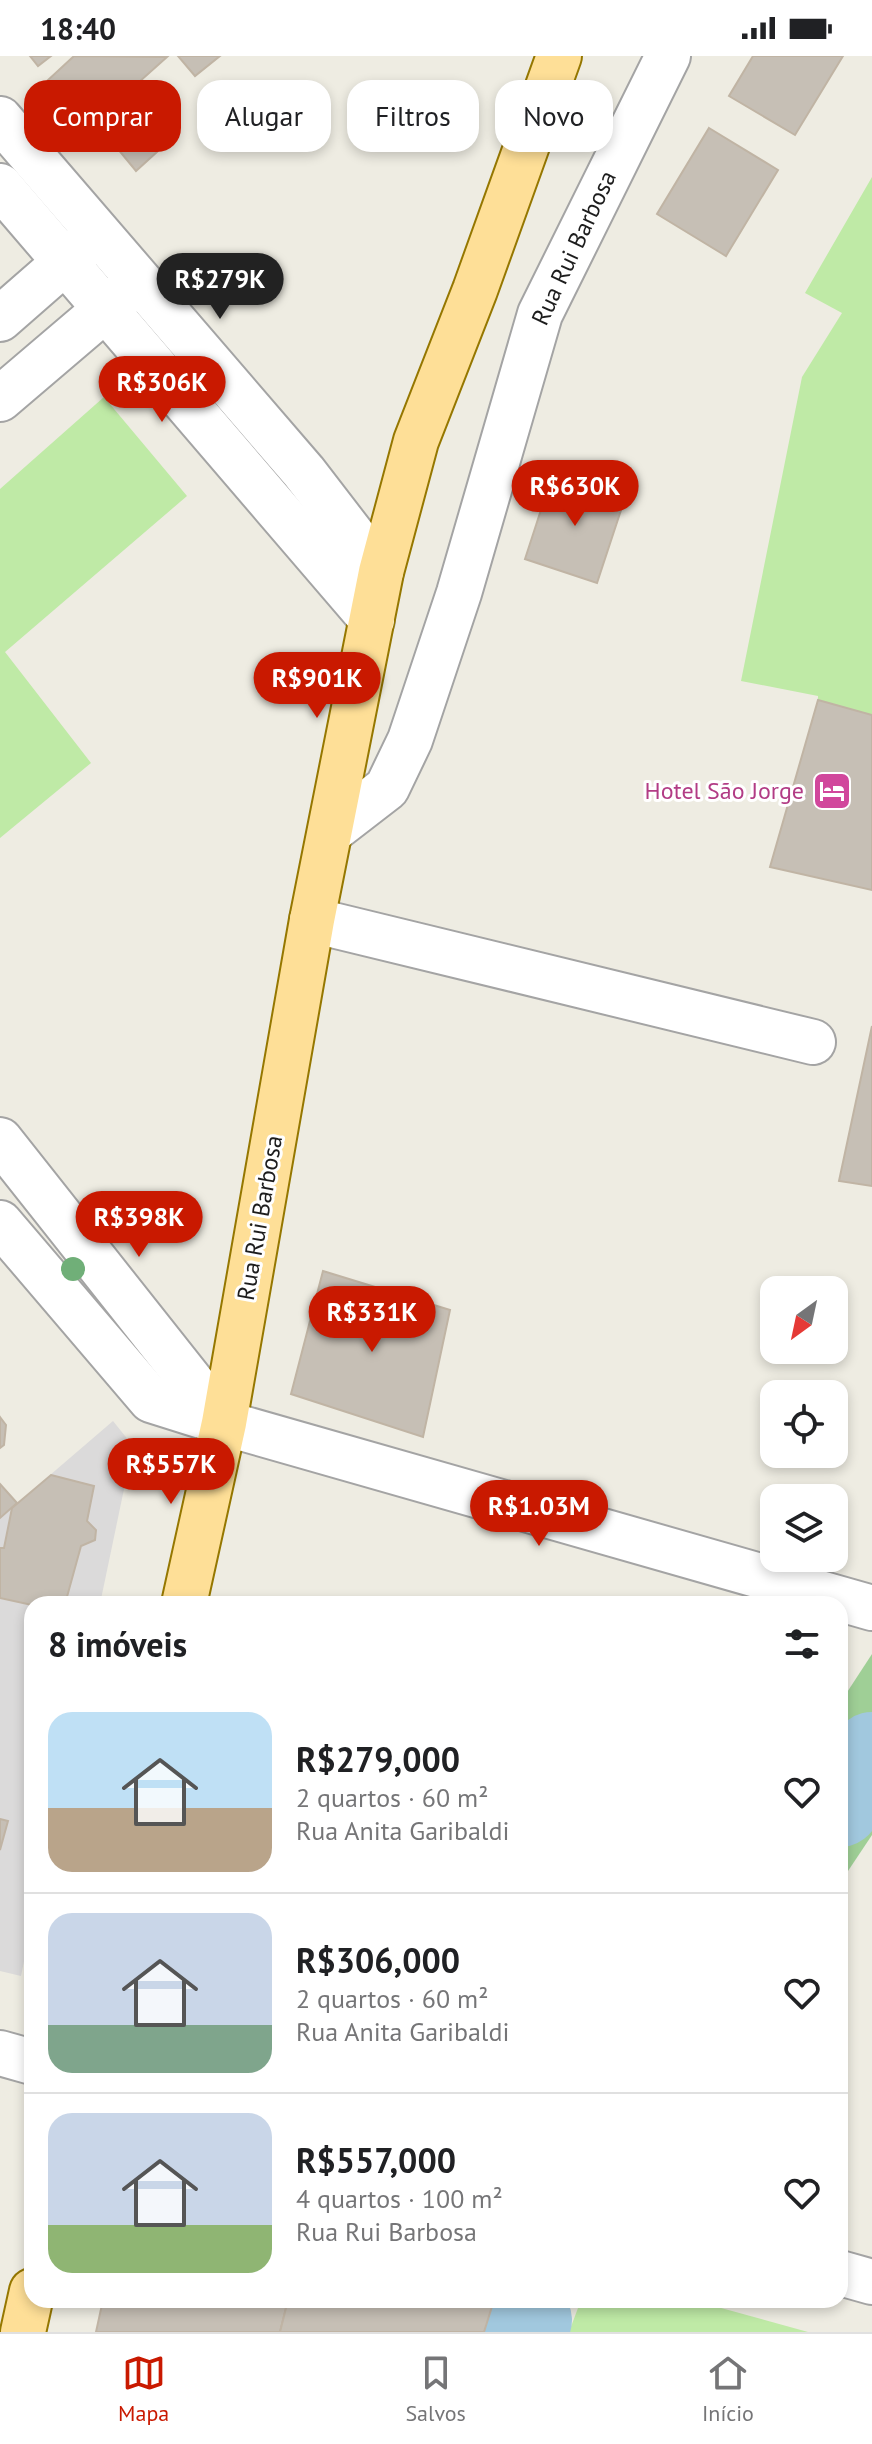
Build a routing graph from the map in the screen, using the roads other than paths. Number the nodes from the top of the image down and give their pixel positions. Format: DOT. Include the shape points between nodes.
graph roads {
  1 [pos="559,56"];
  2 [pos="668,56"];
  3 [pos="0,119"];
  4 [pos="0,186"];
  5 [pos="99,233"];
  6 [pos="67,261"];
  7 [pos="140,280"];
  8 [pos="107,308"];
  9 [pos="0,319"];
  10 [pos="0,399"];
  11 [pos="381,572"];
  12 [pos="372,620"];
  13 [pos="330,832"];
  14 [pos="312,920"];
  15 [pos="813,1042"];
  16 [pos="7,1162"];
  17 [pos="0,1223"];
  18 [pos="224,1423"];
  19 [pos="186,1596"];
  20 [pos="830,1596"];
  21 [pos="848,1601"];
  22 [pos="872,1608"];
  23 [pos="0,2053"];
  24 [pos="24,2060"];
  25 [pos="848,2275"];
  26 [pos="872,2282"];
  27 [pos="28,2308"];
  28 [pos="23,2332"];
  1 -- 11 [label="main road, Rua Rui Barbosa" via="416,441"];
  2 -- 13 [label="street, Rua Rui Barbosa" via="540,314 410,740 387,788"];
  3 -- 5 [label="street"];
  4 -- 6 [label="street"];
  5 -- 6 [label="street"];
  5 -- 7 [label="street"];
  6 -- 8 [label="street"];
  6 -- 9 [label="street"];
  7 -- 8 [label="street"];
  7 -- 11 [label="street" via="304,472"];
  8 -- 10 [label="street"];
  8 -- 12 [label="street"];
  11 -- 12 [label="main road, Rua Rui Barbosa"];
  12 -- 13 [label="main road, Rua Rui Barbosa"];
  13 -- 14 [label="main road, Rua Rui Barbosa"];
  14 -- 15 [label="street"];
  14 -- 18 [label="main road, Rua Rui Barbosa"];
  16 -- 18 [label="street"];
  17 -- 18 [label="street" via="151,1400"];
  18 -- 19 [label="main road, Rua Rui Barbosa"];
  18 -- 20 [label="street"];
  21 -- 22 [label="street"];
  23 -- 24 [label="street"];
  25 -- 26 [label="street"];
  27 -- 28 [label="main road"];
}
